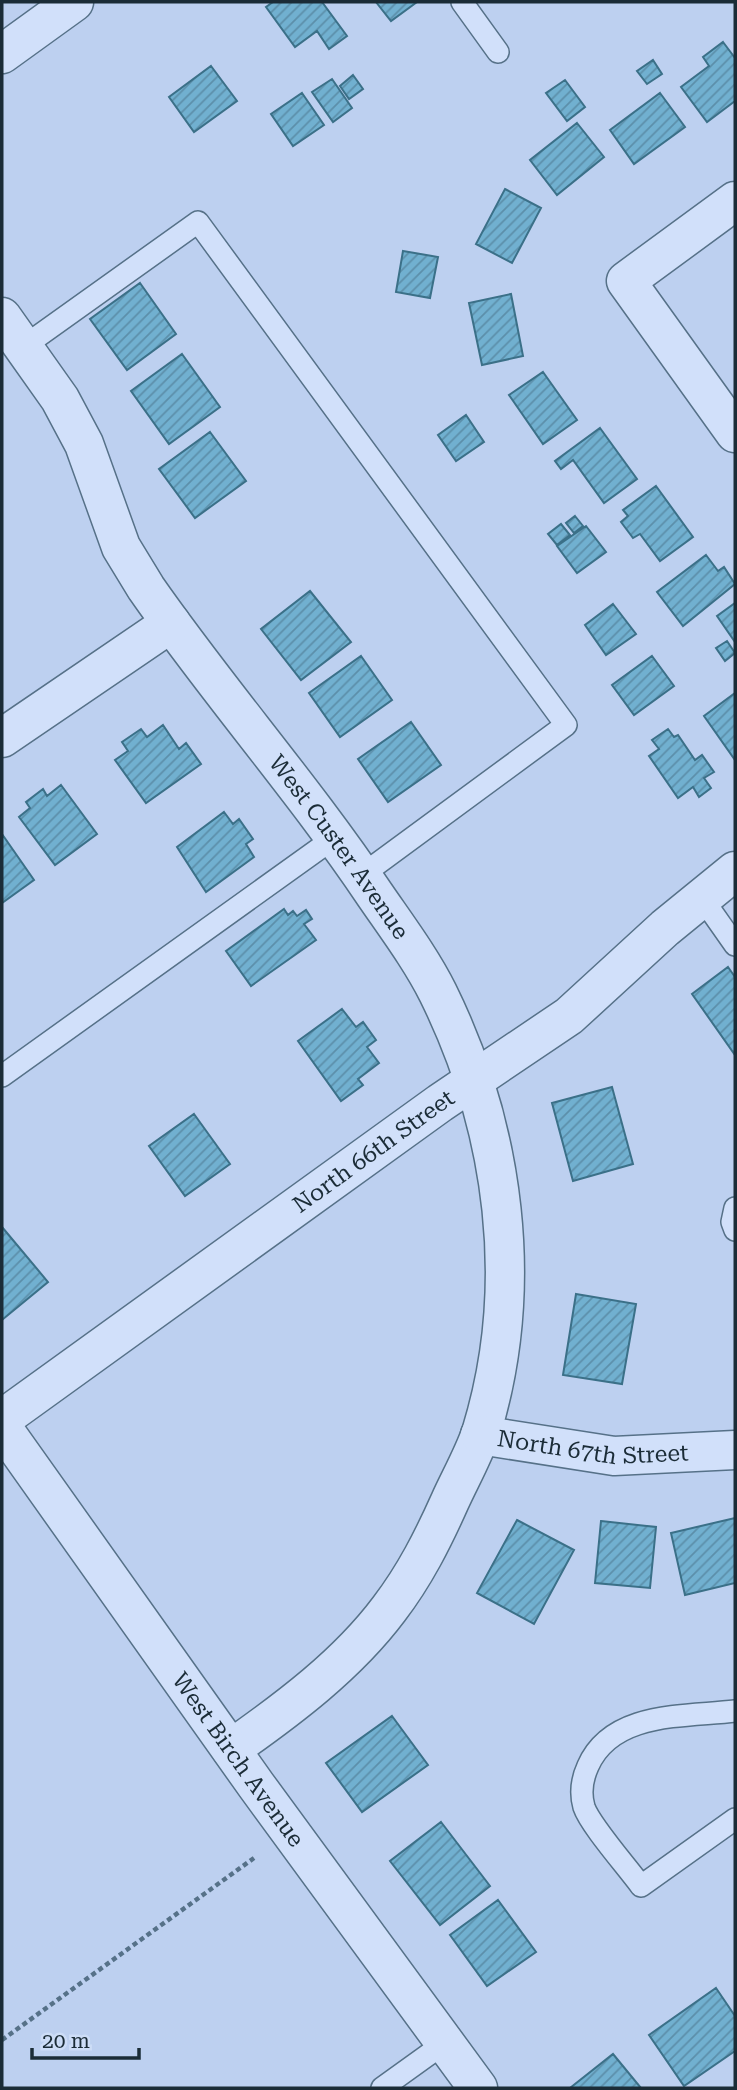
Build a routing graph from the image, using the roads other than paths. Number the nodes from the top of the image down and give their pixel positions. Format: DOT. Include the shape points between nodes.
graph roads {
  1 [pos="462,2"];
  2 [pos="67,4"];
  3 [pos="498,52"];
  4 [pos="2,54"];
  5 [pos="735,201"];
  6 [pos="13,332"];
  7 [pos="735,433"];
  8 [pos="171,623"];
  9 [pos="2,738"];
  10 [pos="334,838"];
  11 [pos="735,871"];
  12 [pos="362,875"];
  13 [pos="702,898"];
  14 [pos="735,945"];
  15 [pos="2,1076"];
  16 [pos="472,1082"];
  17 [pos="735,1208"];
  18 [pos="735,1230"];
  19 [pos="2,1419"];
  20 [pos="2,1427"];
  21 [pos="480,1435"];
  22 [pos="735,1450"];
  23 [pos="735,1711"];
  24 [pos="231,1749"];
  25 [pos="735,1819"];
  26 [pos="446,2042"];
  27 [pos="382,2088"];
  28 [pos="478,2088"];
  1 -- 3 [label="lane"];
  2 -- 4 [label="street"];
  5 -- 7 [label="street" via="626,281"];
  6 -- 8 [label="street, West Custer Avenue" via="60,399 84,444 121,547"];
  6 -- 12 [label="lane" via="198,222 566,724"];
  8 -- 9 [label="street"];
  8 -- 10 [label="street, West Custer Avenue"];
  10 -- 12 [label="street, West Custer Avenue"];
  10 -- 15 [label="lane"];
  11 -- 13 [label="street, North 66th Street"];
  12 -- 16 [label="street, West Custer Avenue" via="437,990"];
  13 -- 14 [label="lane"];
  13 -- 16 [label="street, North 66th Street" via="569,1016"];
  16 -- 19 [label="street, North 66th Street"];
  16 -- 21 [label="street, West Custer Avenue" via="498,1171 506,1240 505,1303"];
  17 -- 18 [label="lane"];
  20 -- 24 [label="street, West Birch Avenue"];
  21 -- 22 [label="street, North 67th Street" via="614,1456"];
  21 -- 24 [label="street, North 67th Street" via="425,1555 389,1610 299,1699"];
  23 -- 25 [label="lane" via="642,1721 615,1733 593,1753 581,1780 584,1809 641,1886"];
  24 -- 26 [label="street, West Birch Avenue"];
  26 -- 27 [label="lane"];
  26 -- 28 [label="street, West Birch Avenue"];
}
